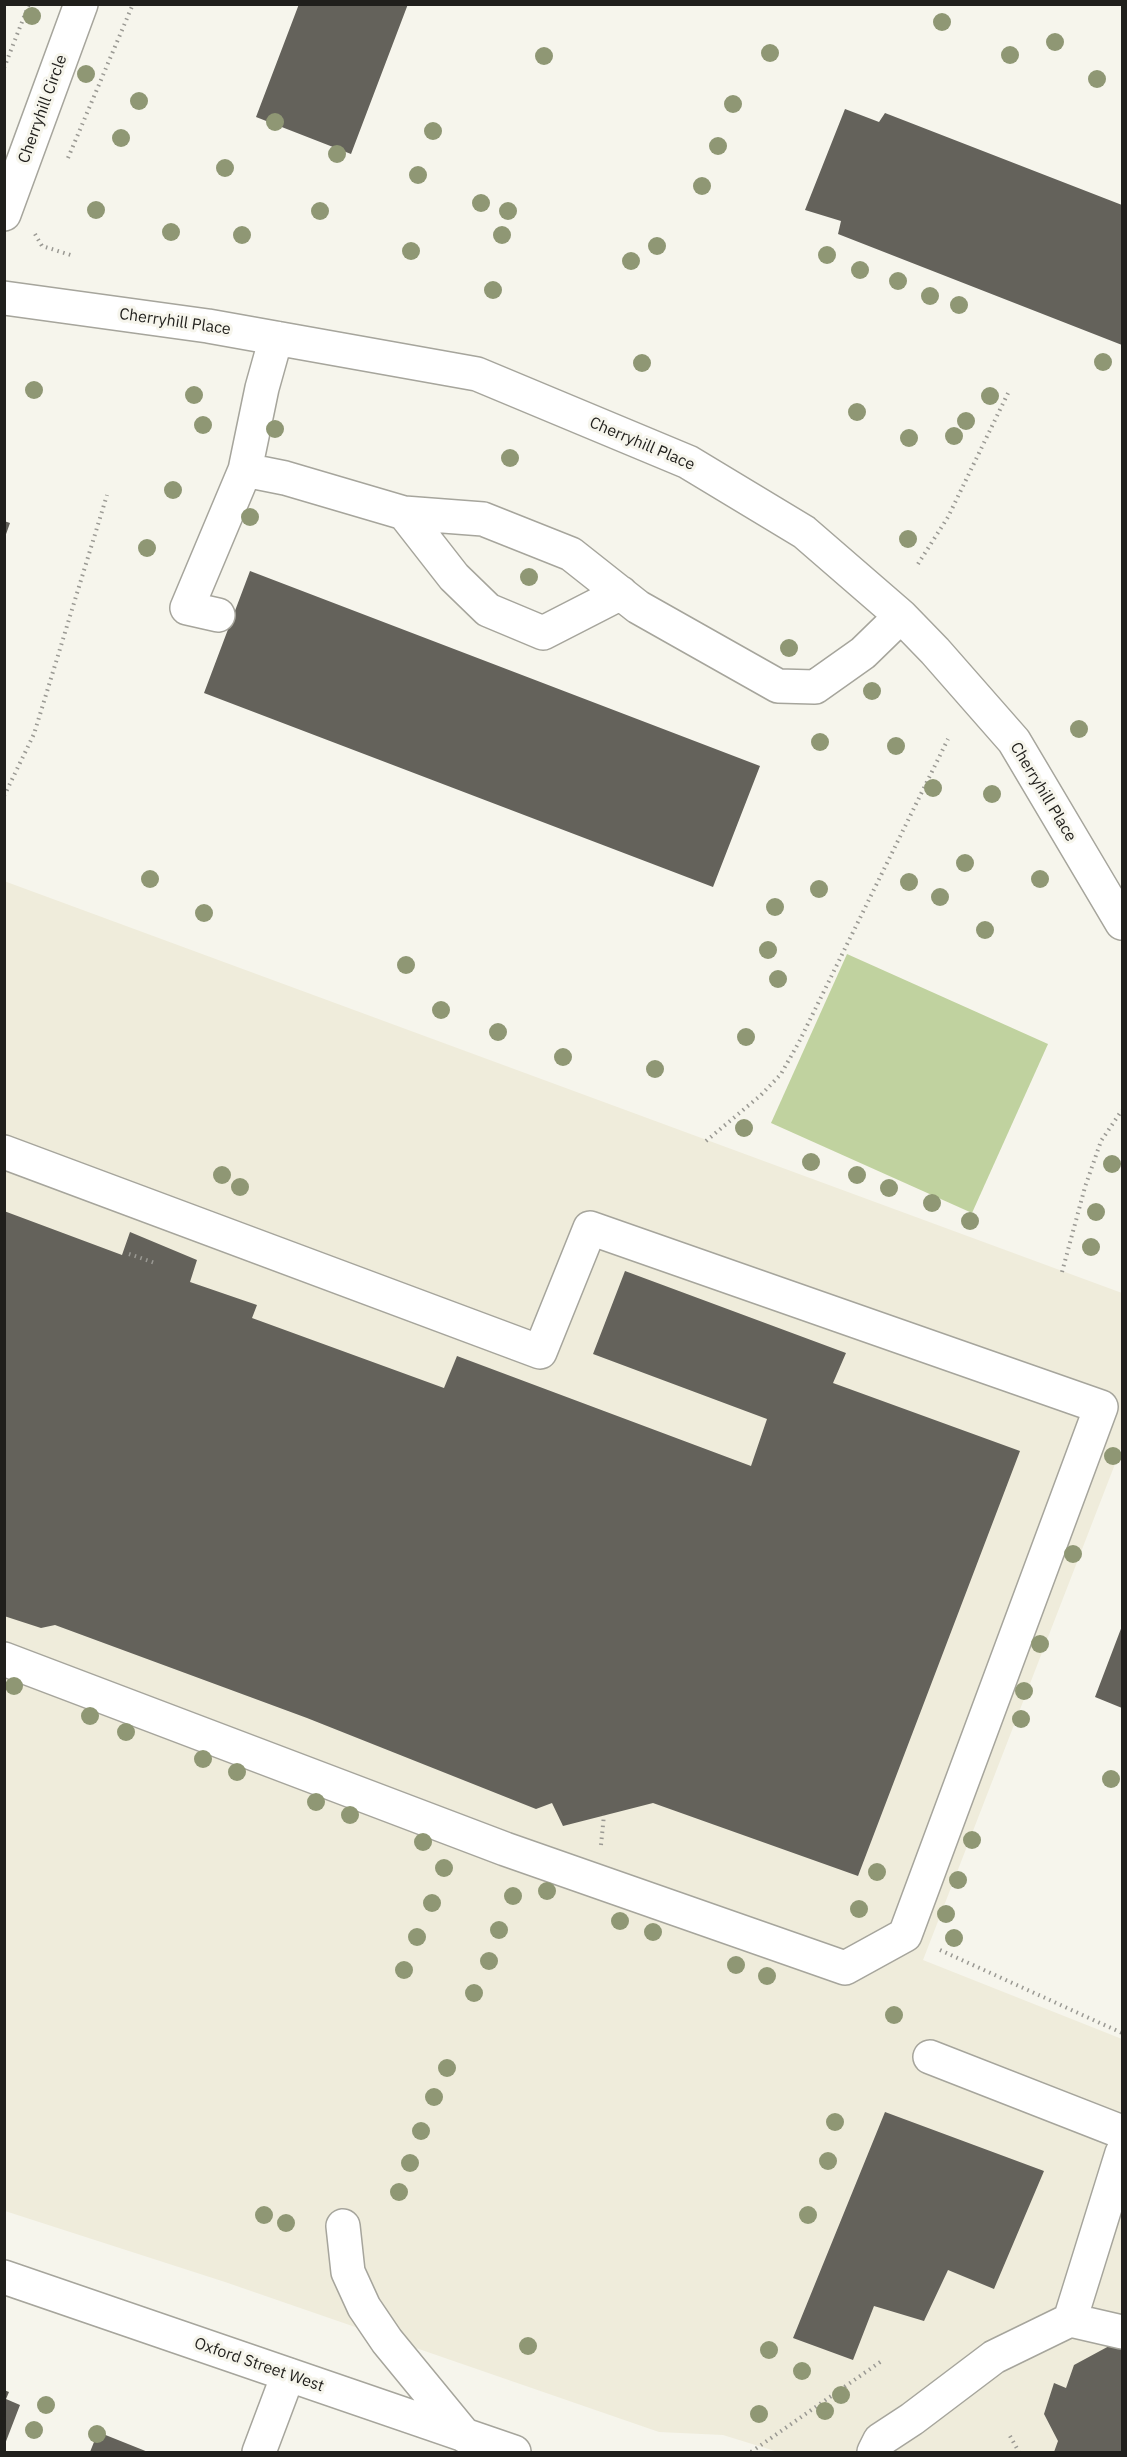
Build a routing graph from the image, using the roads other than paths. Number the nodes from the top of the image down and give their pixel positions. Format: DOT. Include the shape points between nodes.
graph roads {
  1 [pos="81,4"];
  2 [pos="4,213"];
  3 [pos="4,298"];
  4 [pos="276,338"];
  5 [pos="245,470"];
  6 [pos="405,513"];
  7 [pos="621,593"];
  8 [pos="218,615"];
  9 [pos="901,616"];
  10 [pos="1122,923"];
  11 [pos="4,1152"];
  12 [pos="4,1659"];
  13 [pos="930,2057"];
  14 [pos="1122,2132"];
  15 [pos="1122,2153"];
  16 [pos="343,2226"];
  17 [pos="4,2277"];
  18 [pos="1070,2320"];
  19 [pos="1122,2332"];
  20 [pos="288,2376"];
  21 [pos="465,2436"];
  22 [pos="259,2452"];
  23 [pos="514,2452"];
  24 [pos="874,2452"];
  1 -- 2 [label="street, Cherryhill Circle"];
  3 -- 4 [label="street, Cherryhill Place"];
  4 -- 5 [label="street"];
  4 -- 9 [label="street, Cherryhill Place" via="477,374 688,462 804,532"];
  5 -- 6 [label="street"];
  5 -- 8 [label="street" via="187,608"];
  6 -- 7 [label="street" via="483,519 571,554"];
  6 -- 7 [label="street" via="454,577 488,610 543,633"];
  7 -- 9 [label="street" via="638,607 778,686 815,687 863,653"];
  9 -- 10 [label="street, Cherryhill Place" via="1014,741"];
  11 -- 12 [label="street" via="540,1352 590,1228 1101,1407 905,1935 845,1968 505,1849"];
  13 -- 14 [label="street"];
  15 -- 18 [label="street"];
  16 -- 21 [label="street" via="348,2272 364,2307"];
  17 -- 20 [label="street, Oxford Street West"];
  18 -- 19 [label="street"];
  18 -- 24 [label="street" via="994,2357 879,2440"];
  20 -- 21 [label="street, Oxford Street West"];
  20 -- 22 [label="street"];
  21 -- 23 [label="street, Oxford Street West"];
}
